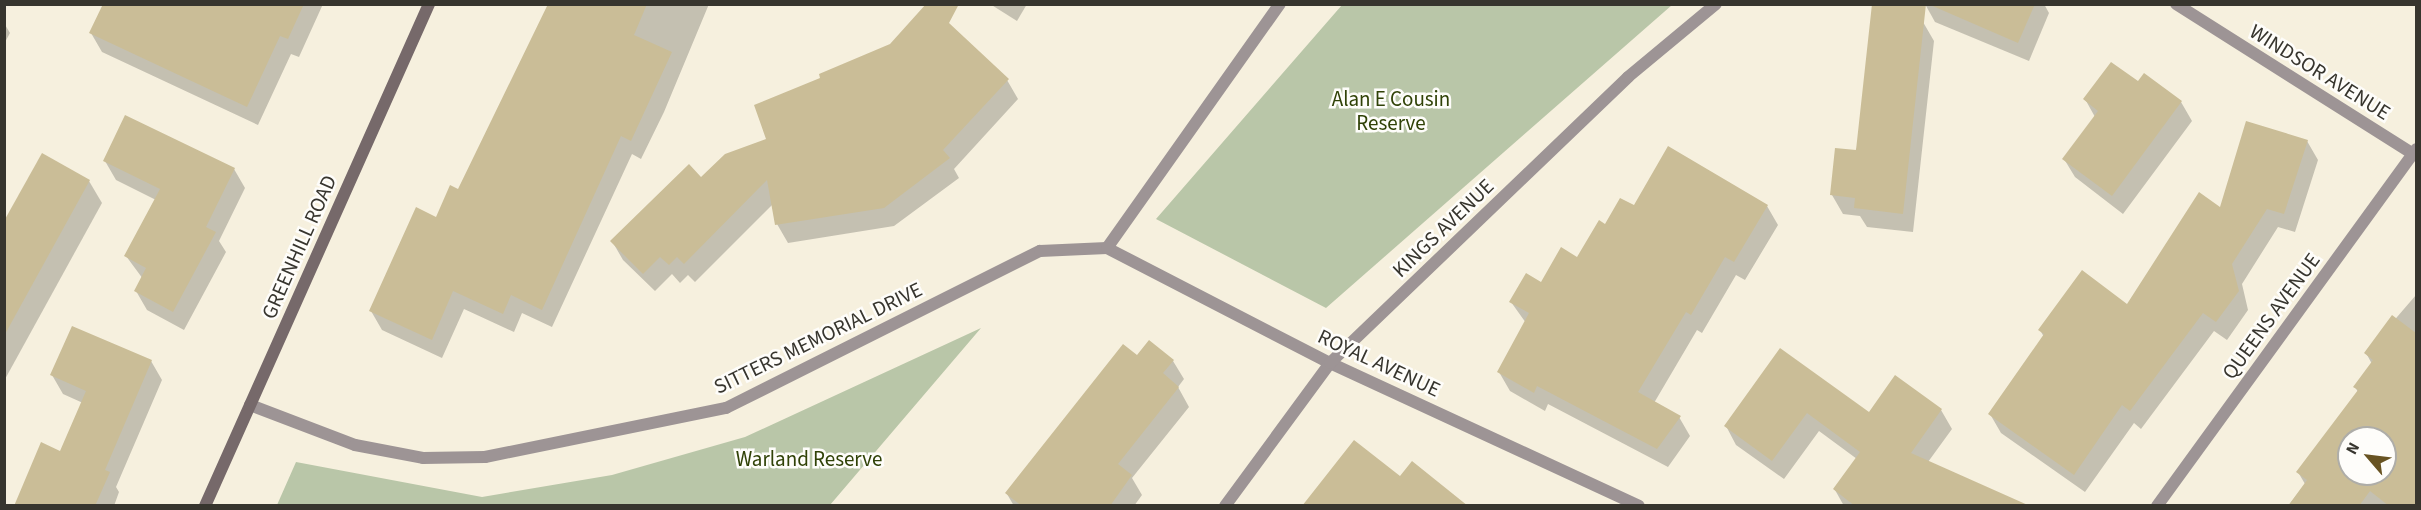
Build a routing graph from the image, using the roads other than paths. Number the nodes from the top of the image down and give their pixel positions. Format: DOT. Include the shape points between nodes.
graph roads {
  1 [pos="429,4"];
  2 [pos="1280,4"];
  3 [pos="1716,4"];
  4 [pos="2176,4"];
  5 [pos="2414,157"];
  6 [pos="1107,248"];
  7 [pos="1330,363"];
  8 [pos="250,405"];
  9 [pos="205,506"];
  10 [pos="1225,506"];
  11 [pos="1639,506"];
  12 [pos="2157,506"];
  1 -- 8 [label="main road, GREENHILL ROAD"];
  2 -- 6 [label="street"];
  3 -- 7 [label="street, KINGS AVENUE" via="1628,77"];
  4 -- 5 [label="street, WINDSOR AVENUE"];
  5 -- 12 [label="street, QUEENS AVENUE"];
  6 -- 7 [label="street, ROYAL AVENUE"];
  6 -- 8 [label="street, SITTERS MEMORIAL DRIVE" via="1040,251 726,408 485,458 423,458 355,446"];
  7 -- 10 [label="street, KINGS AVENUE"];
  7 -- 11 [label="street, ROYAL AVENUE"];
  8 -- 9 [label="main road, GREENHILL ROAD"];
}
